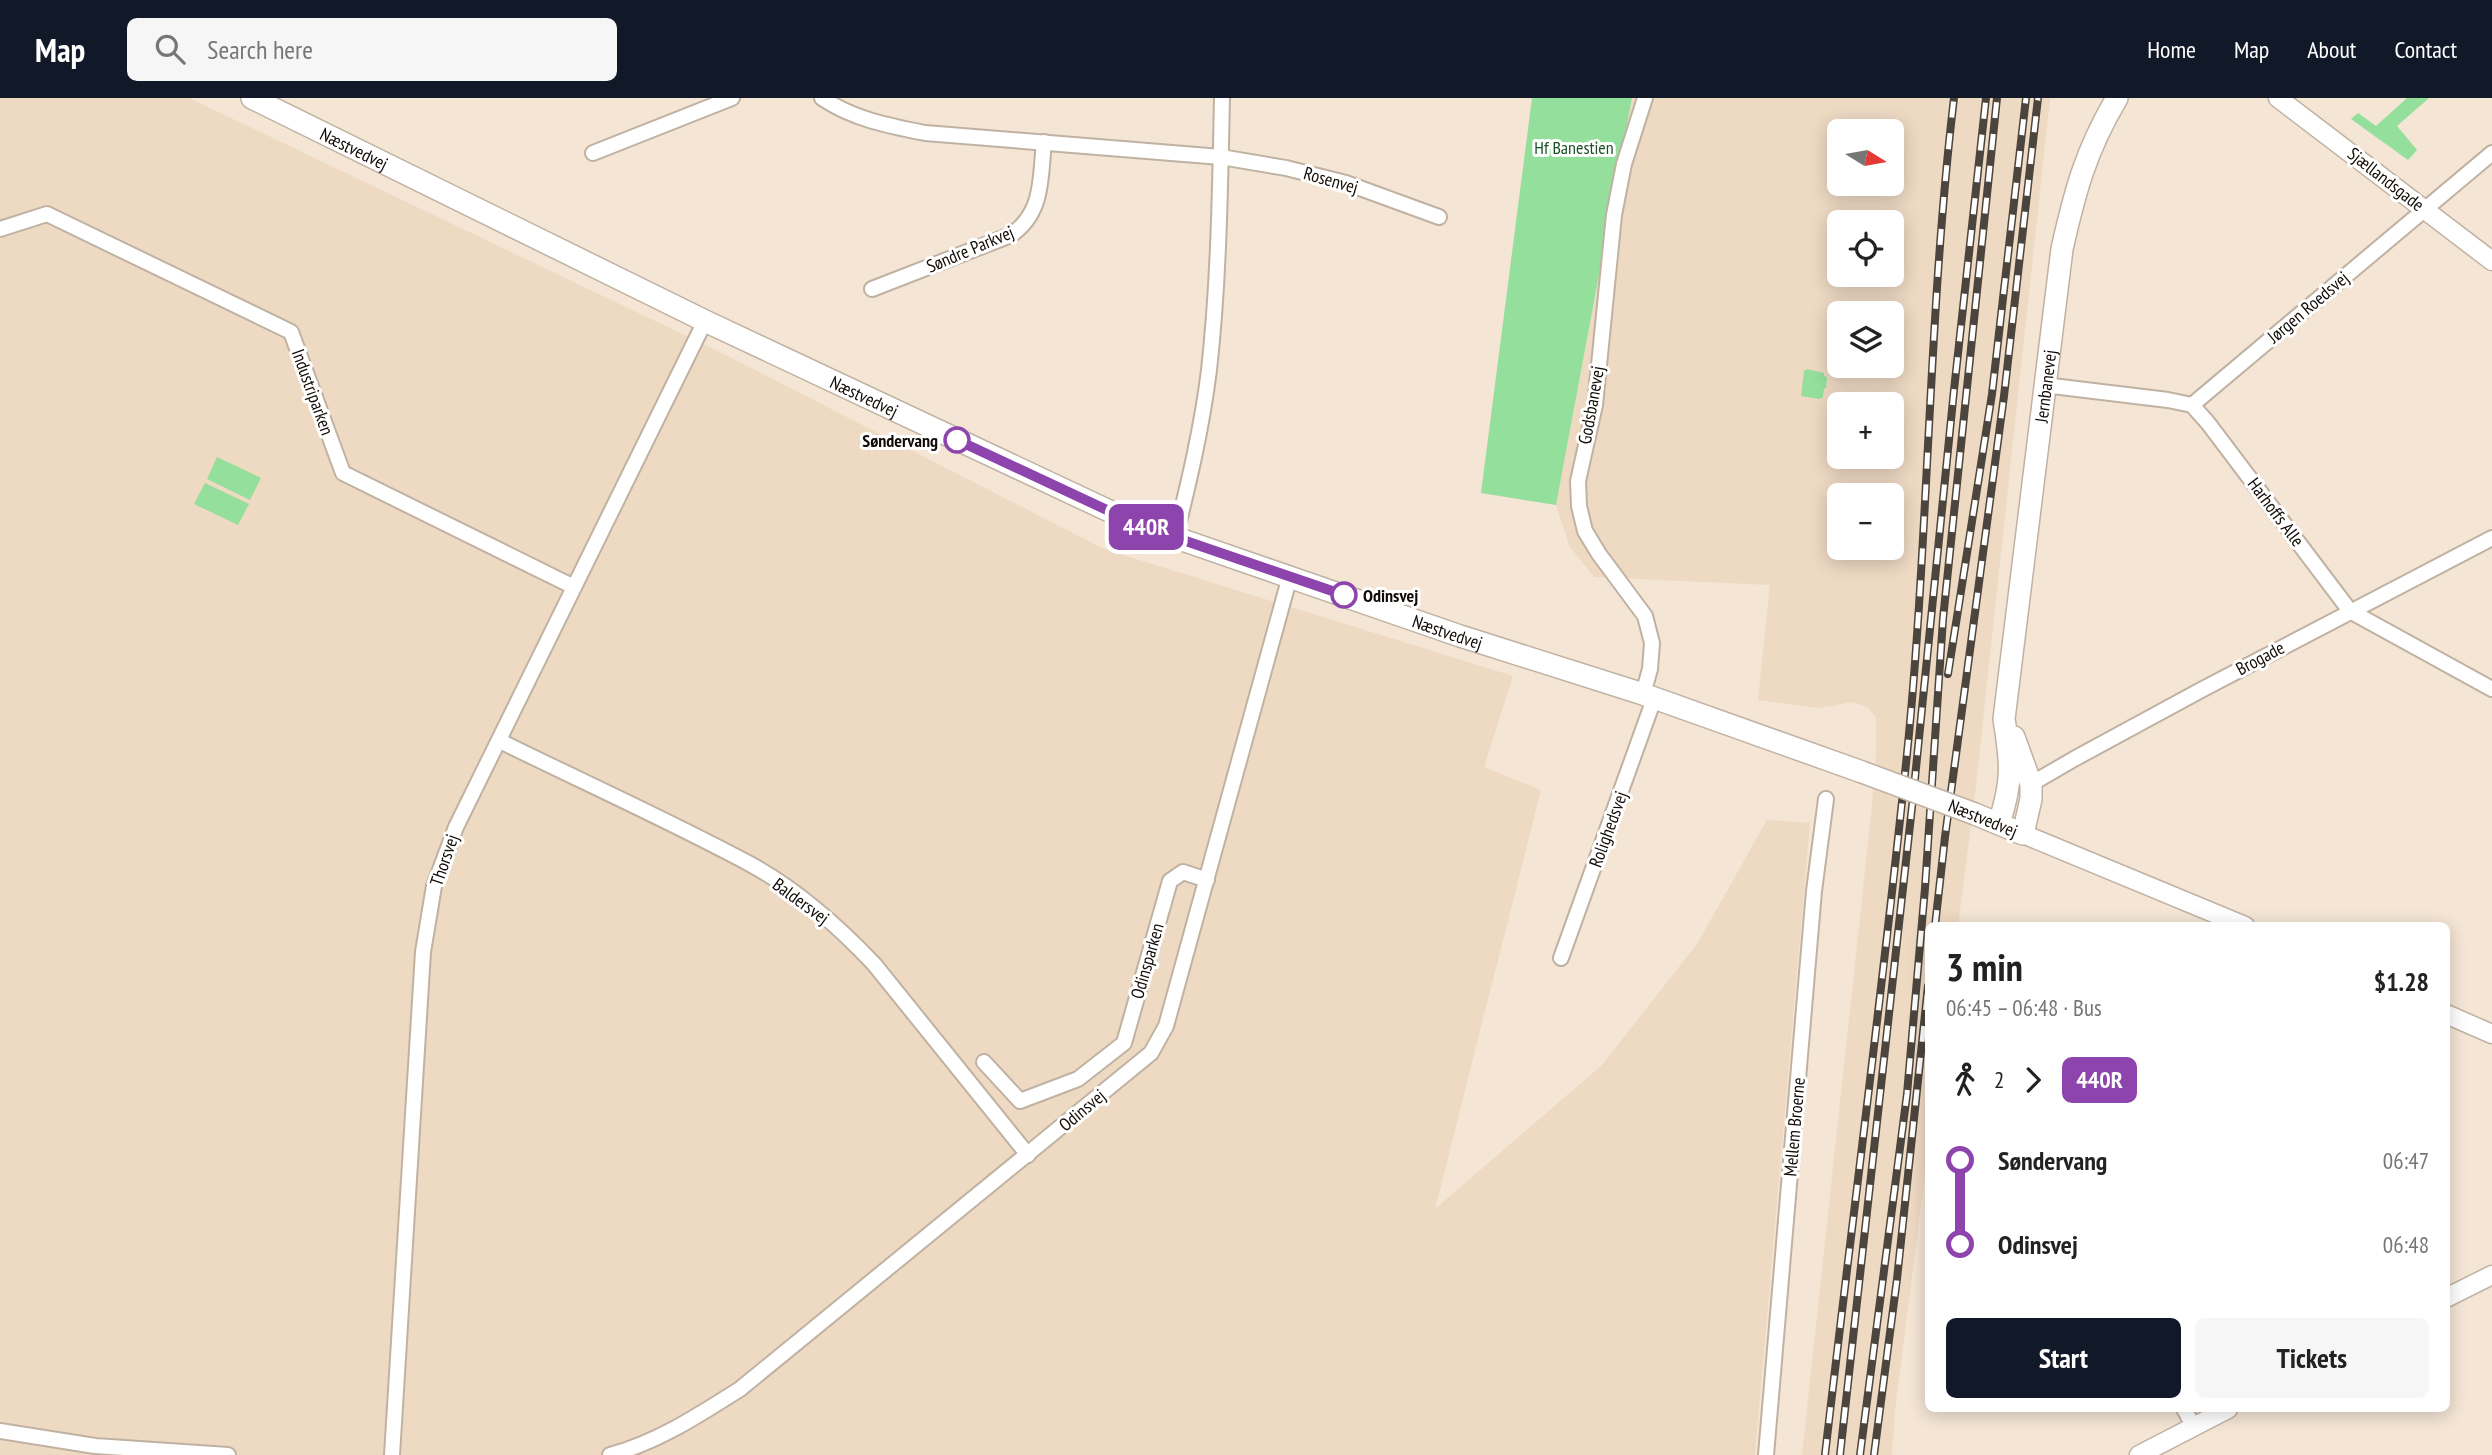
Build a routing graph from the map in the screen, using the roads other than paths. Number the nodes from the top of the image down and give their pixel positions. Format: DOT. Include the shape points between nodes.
graph roads {
  1 [pos="252,98"];
  2 [pos="732,98"];
  3 [pos="822,98"];
  4 [pos="1222,98"];
  5 [pos="1645,98"];
  6 [pos="2117,98"];
  7 [pos="2278,98"];
  8 [pos="1044,142"];
  9 [pos="593,153"];
  10 [pos="2492,153"];
  11 [pos="1220,157"];
  12 [pos="2425,209"];
  13 [pos="1439,216"];
  14 [pos="0,229"];
  15 [pos="2492,261"];
  16 [pos="872,289"];
  17 [pos="705,321"];
  18 [pos="2044,385"];
  19 [pos="2192,405"];
  20 [pos="1175,538"];
  21 [pos="2492,538"];
  22 [pos="1290,576"];
  23 [pos="572,586"];
  24 [pos="2350,611"];
  25 [pos="2009,683"];
  26 [pos="2492,689"];
  27 [pos="1649,696"];
  28 [pos="500,741"];
  29 [pos="2031,784"];
  30 [pos="1826,799"];
  31 [pos="1999,823"];
  32 [pos="2023,834"];
  33 [pos="1207,880"];
  34 [pos="2235,922"];
  35 [pos="1561,958"];
  36 [pos="2450,1016"];
  37 [pos="2492,1034"];
  38 [pos="984,1062"];
  39 [pos="1094,1066"];
  40 [pos="1111,1086"];
  41 [pos="1028,1155"];
  42 [pos="2492,1275"];
  43 [pos="2450,1296"];
  44 [pos="2186,1412"];
  45 [pos="2222,1412"];
  46 [pos="2194,1427"];
  47 [pos="0,1431"];
  48 [pos="228,1455"];
  49 [pos="392,1455"];
  50 [pos="610,1455"];
  51 [pos="1766,1455"];
  52 [pos="2139,1455"];
  1 -- 17 [label="main road, Næstvedvej"];
  2 -- 9 [label="street"];
  3 -- 8 [label="street" via="858,117 925,133"];
  4 -- 11 [label="street"];
  5 -- 27 [label="street, Godsbanevej" via="1614,215 1595,405 1578,481 1585,531 1645,616 1652,643"];
  6 -- 18 [label="main road, Jernbanevej" via="2089,149 2073,198"];
  7 -- 12 [label="street, Sjællandsgade"];
  8 -- 11 [label="street"];
  8 -- 16 [label="street, Søndre Parkvej" via="1037,202 1022,227"];
  10 -- 12 [label="street, Jørgen Roedsvej"];
  11 -- 13 [label="street, Rosenvej" via="1346,183"];
  11 -- 20 [label="street" via="1209,372"];
  12 -- 15 [label="street, Sjællandsgade"];
  12 -- 19 [label="street, Jørgen Roedsvej"];
  14 -- 23 [label="street, Industriparken" via="47,214 291,332 343,473"];
  17 -- 20 [label="main road, Næstvedvej"];
  17 -- 23 [label="street, Thorsvej"];
  18 -- 19 [label="street"];
  18 -- 25 [label="main road, Jernbanevej"];
  19 -- 24 [label="street, Harhoffs Alle"];
  20 -- 22 [label="main road, Næstvedvej"];
  21 -- 24 [label="street, Brogade"];
  22 -- 27 [label="main road, Næstvedvej"];
  22 -- 33 [label="street, Odinsvej"];
  23 -- 28 [label="street, Thorsvej"];
  24 -- 26 [label="street, Harhoffs Alle"];
  24 -- 29 [label="street, Brogade"];
  25 -- 29 [label="main road, Jernbanevej" via="2014,737"];
  25 -- 31 [label="main road, Jernbanevej" via="2004,719 2011,779"];
  27 -- 31 [label="main road, Næstvedvej, bridge"];
  27 -- 35 [label="street, Rolighedsvej"];
  28 -- 41 [label="street, Baldersvej" via="751,864 814,907 874,964"];
  28 -- 49 [label="street, Thorsvej" via="456,827 434,886 423,952"];
  29 -- 32 [label="main road, Jernbanevej"];
  30 -- 51 [label="street, Mellem Broerne" via="1814,891"];
  31 -- 32 [label="main road, Næstvedvej"];
  32 -- 34 [label="street, Næstvedvej"];
  33 -- 39 [label="street, Odinsparken" via="1183,872 1170,881 1124,1043"];
  33 -- 40 [label="street, Odinsvej" via="1167,1026 1151,1053"];
  36 -- 37 [label="street"];
  38 -- 39 [label="street, Odinsparken" via="1020,1101 1078,1079"];
  39 -- 40 [label="street"];
  40 -- 41 [label="street, Odinsvej"];
  41 -- 50 [label="street, Odinsvej" via="740,1389 682,1426"];
  42 -- 43 [label="street"];
  44 -- 46 [label="street"];
  45 -- 46 [label="street"];
  46 -- 52 [label="street"];
  47 -- 48 [label="street" via="95,1447"];
}
